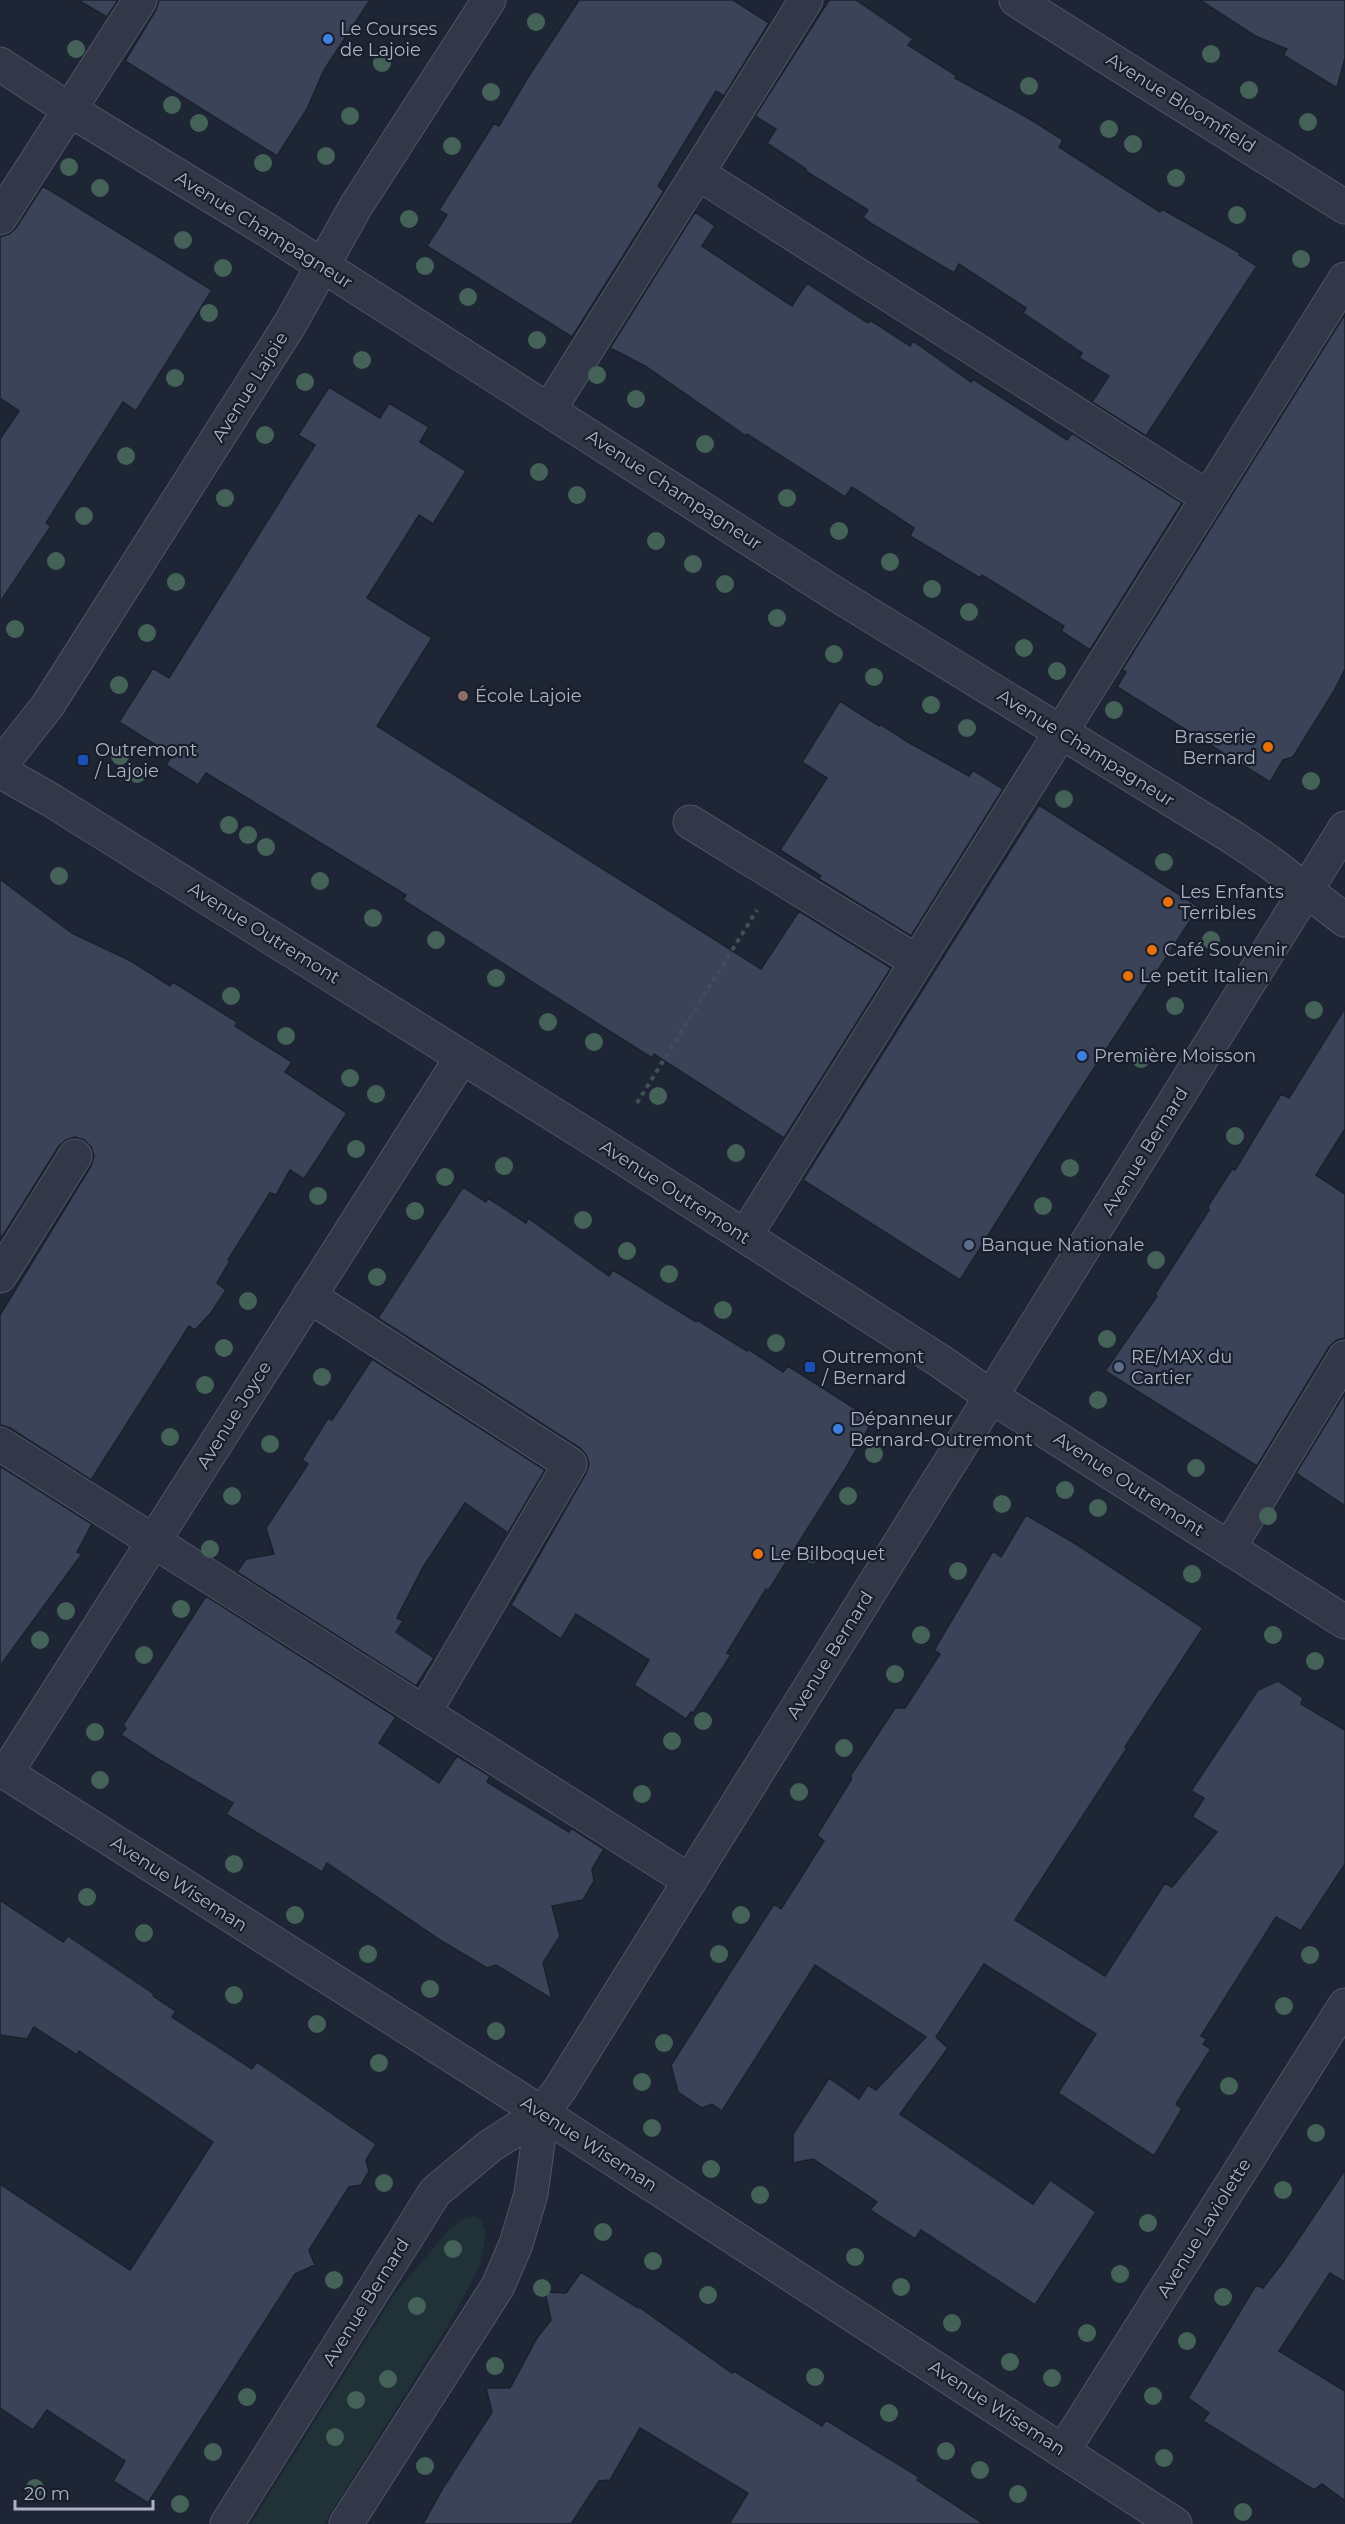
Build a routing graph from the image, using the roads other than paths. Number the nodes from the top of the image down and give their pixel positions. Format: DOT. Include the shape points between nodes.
graph roads {
  1 [pos="140,0"];
  2 [pos="489,0"];
  3 [pos="806,0"];
  4 [pos="1016,0"];
  5 [pos="0,64"];
  6 [pos="70,110"];
  7 [pos="699,174"];
  8 [pos="1345,207"];
  9 [pos="0,218"];
  10 [pos="321,266"];
  11 [pos="1345,279"];
  12 [pos="549,410"];
  13 [pos="1207,497"];
  14 [pos="1060,732"];
  15 [pos="0,766"];
  16 [pos="0,771"];
  17 [pos="690,822"];
  18 [pos="1345,828"];
  19 [pos="1307,891"];
  20 [pos="1345,920"];
  21 [pos="916,961"];
  22 [pos="462,1057"];
  23 [pos="75,1156"];
  24 [pos="745,1236"];
  25 [pos="0,1276"];
  26 [pos="309,1296"];
  27 [pos="1345,1357"];
  28 [pos="992,1397"];
  29 [pos="0,1444"];
  30 [pos="154,1541"];
  31 [pos="1229,1548"];
  32 [pos="1345,1622"];
  33 [pos="424,1713"];
  34 [pos="3,1771"];
  35 [pos="690,1881"];
  36 [pos="1345,2005"];
  37 [pos="542,2113"];
  38 [pos="1063,2451"];
  39 [pos="227,2524"];
  40 [pos="346,2524"];
  41 [pos="1175,2524"];
  1 -- 6 [label="street"];
  2 -- 10 [label="street, Avenue Lajoie"];
  3 -- 7 [label="street"];
  4 -- 8 [label="street, Avenue Bloomfield"];
  5 -- 6 [label="street, Avenue Champagneur"];
  6 -- 9 [label="street"];
  6 -- 10 [label="street, Avenue Champagneur"];
  7 -- 12 [label="street"];
  7 -- 13 [label="street"];
  10 -- 12 [label="street, Avenue Champagneur"];
  10 -- 15 [label="street, Avenue Lajoie" via="290,324 48,705"];
  11 -- 13 [label="street"];
  12 -- 14 [label="street, Avenue Champagneur"];
  13 -- 14 [label="street"];
  14 -- 19 [label="street, Avenue Champagneur" via="1234,838"];
  14 -- 21 [label="street"];
  16 -- 22 [label="street, Avenue Outremont"];
  17 -- 21 [label="street"];
  18 -- 19 [label="street, Avenue Bernard"];
  19 -- 20 [label="street, Avenue Champagneur"];
  19 -- 28 [label="street, Avenue Bernard"];
  21 -- 24 [label="street"];
  22 -- 24 [label="street, Avenue Outremont"];
  22 -- 26 [label="street, Avenue Joyce"];
  23 -- 25 [label="street"];
  24 -- 28 [label="street, Avenue Outremont"];
  26 -- 30 [label="street, Avenue Joyce"];
  26 -- 33 [label="street" via="570,1464"];
  27 -- 31 [label="street"];
  28 -- 31 [label="street, Avenue Outremont"];
  28 -- 35 [label="street, Avenue Bernard"];
  29 -- 30 [label="street"];
  30 -- 33 [label="street"];
  30 -- 34 [label="street, Avenue Joyce"];
  31 -- 32 [label="street, Avenue Outremont"];
  33 -- 35 [label="street"];
  34 -- 37 [label="street, Avenue Wiseman"];
  35 -- 37 [label="street, Avenue Bernard"];
  36 -- 38 [label="street, Avenue Laviolette"];
  37 -- 38 [label="street, Avenue Wiseman"];
  37 -- 39 [label="street, Avenue Bernard" via="490,2146 435,2192"];
  37 -- 40 [label="street, Avenue Bernard" via="531,2194 498,2286"];
  38 -- 41 [label="street, Avenue Wiseman"];
}
